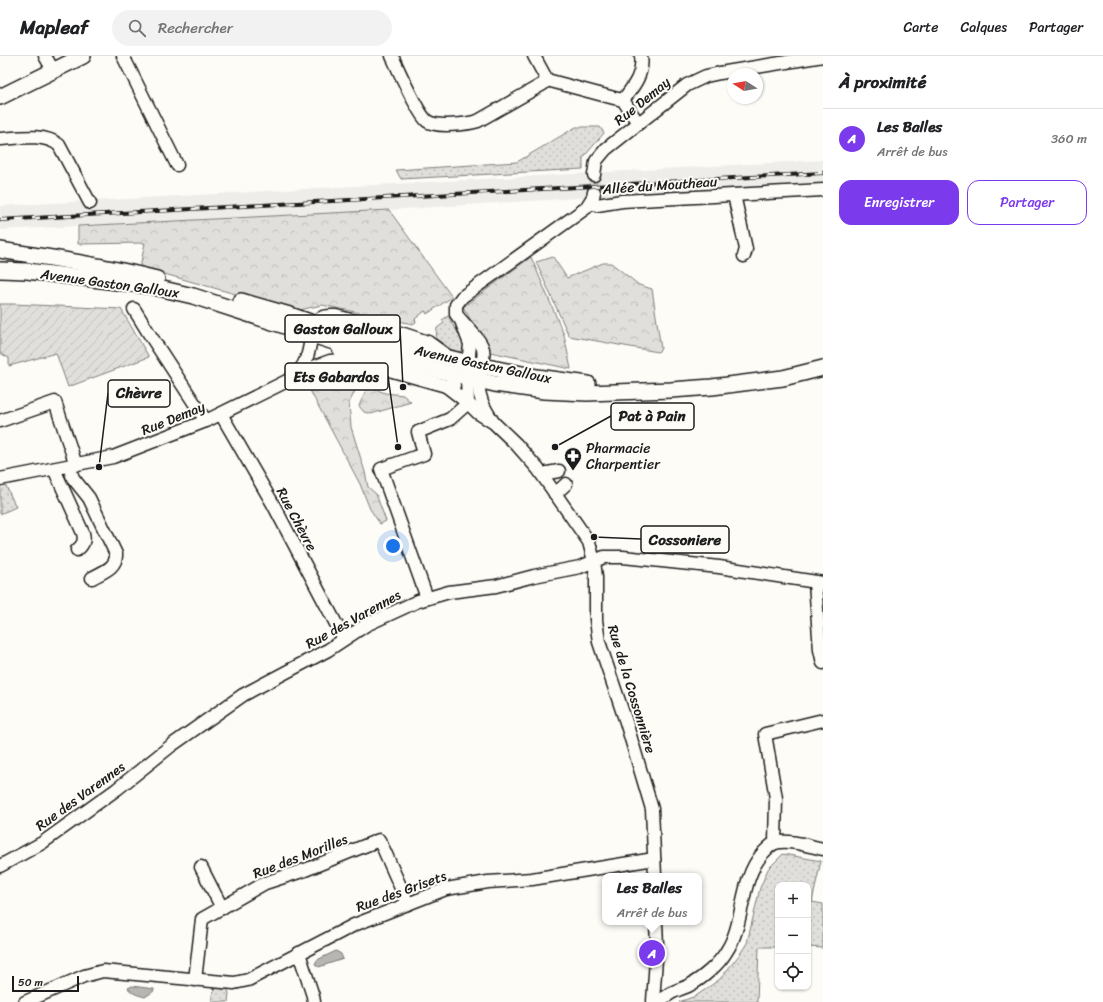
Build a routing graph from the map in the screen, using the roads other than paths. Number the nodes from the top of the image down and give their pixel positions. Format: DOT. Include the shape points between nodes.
graph roads {
  1 [pos="45,56"];
  2 [pos="83,56"];
  3 [pos="124,56"];
  4 [pos="392,56"];
  5 [pos="534,56"];
  6 [pos="641,56"];
  7 [pos="823,56"];
  8 [pos="53,70"];
  9 [pos="547,80"];
  10 [pos="0,97"];
  11 [pos="623,100"];
  12 [pos="638,123"];
  13 [pos="0,139"];
  14 [pos="177,165"];
  15 [pos="594,176"];
  16 [pos="823,190"];
  17 [pos="734,195"];
  18 [pos="90,203"];
  19 [pos="0,250"];
  20 [pos="744,256"];
  21 [pos="0,263"];
  22 [pos="0,270"];
  23 [pos="168,282"];
  24 [pos="134,309"];
  25 [pos="313,329"];
  26 [pos="334,342"];
  27 [pos="350,359"];
  28 [pos="823,368"];
  29 [pos="300,372"];
  30 [pos="472,374"];
  31 [pos="446,386"];
  32 [pos="468,402"];
  33 [pos="221,414"];
  34 [pos="0,421"];
  35 [pos="206,421"];
  36 [pos="494,423"];
  37 [pos="73,465"];
  38 [pos="54,469"];
  39 [pos="559,471"];
  40 [pos="542,474"];
  41 [pos="0,479"];
  42 [pos="566,484"];
  43 [pos="555,494"];
  44 [pos="77,550"];
  45 [pos="594,561"];
  46 [pos="92,578"];
  47 [pos="819,583"];
  48 [pos="427,598"];
  49 [pos="344,639"];
  50 [pos="823,663"];
  51 [pos="823,720"];
  52 [pos="775,843"];
  53 [pos="823,849"];
  54 [pos="654,859"];
  55 [pos="0,866"];
  56 [pos="201,867"];
  57 [pos="655,873"];
  58 [pos="408,904"];
  59 [pos="222,908"];
  60 [pos="656,925"];
  61 [pos="299,953"];
  62 [pos="195,980"];
  63 [pos="25,1002"];
  64 [pos="314,1002"];
  65 [pos="654,1002"];
  1 -- 8 [label="street"];
  2 -- 8 [label="main road"];
  3 -- 14 [label="street"];
  4 -- 9 [label="street" via="426,121 439,125 478,121"];
  5 -- 9 [label="street"];
  6 -- 11 [label="street" via="640,74"];
  7 -- 12 [label="street, Rue Demay" via="706,76 687,84"];
  8 -- 10 [label="main road"];
  9 -- 11 [label="street"];
  11 -- 12 [label="street"];
  12 -- 15 [label="street, Rue Demay" via="599,157 595,164"];
  13 -- 18 [label="street" via="44,138 59,144"];
  16 -- 17 [label="street, Allée du Moutheau"];
  17 -- 20 [label="street, Allée du Moutheau" via="746,248"];
  17 -- 30 [label="street, Allée du Moutheau" via="622,201 597,205 592,198 580,213 458,302 456,314 483,349"];
  19 -- 23 [label="main road" via="81,262"];
  21 -- 23 [label="main road" via="52,264"];
  22 -- 25 [label="main road, Avenue Gaston Galloux" via="150,286"];
  23 -- 25 [label="main road, Avenue Gaston Galloux" via="293,316"];
  24 -- 35 [label="street"];
  25 -- 26 [label="main road, Avenue Gaston Galloux"];
  25 -- 29 [label="street" via="307,359"];
  25 -- 30 [label="main road, Avenue Gaston Galloux" via="333,330 450,358"];
  26 -- 27 [label="street"];
  26 -- 30 [label="main road, Avenue Gaston Galloux" via="404,362"];
  27 -- 29 [label="street, Rue Demay" via="330,361"];
  27 -- 31 [label="street"];
  28 -- 30 [label="main road, Avenue Gaston Galloux" via="752,383 639,391 537,377"];
  29 -- 33 [label="street, Rue Demay" via="292,379"];
  30 -- 31 [label="street"];
  30 -- 32 [label="street"];
  30 -- 36 [label="street, Rue de la Cossonnière" via="483,406"];
  31 -- 32 [label="street, Rue de la Cossonnière"];
  32 -- 36 [label="street, Rue de la Cossonnière" via="478,413"];
  32 -- 48 [label="street" via="450,419 418,432 424,454 381,469"];
  33 -- 35 [label="street, Rue Demay"];
  33 -- 49 [label="street, Rue Chèvre" via="273,504"];
  34 -- 37 [label="street" via="55,402"];
  35 -- 37 [label="street, Rue Demay" via="112,457"];
  36 -- 40 [label="street, Rue de la Cossonnière"];
  37 -- 38 [label="street, Rue Demay"];
  37 -- 46 [label="street" via="73,478 89,498 116,554 116,563"];
  38 -- 41 [label="street, Rue Demay"];
  38 -- 44 [label="street" via="83,533 83,544"];
  39 -- 40 [label="street"];
  40 -- 43 [label="street, Rue de la Cossonnière"];
  42 -- 43 [label="street"];
  43 -- 45 [label="street, Rue de la Cossonnière" via="589,542"];
  45 -- 47 [label="street, Rue des Varennes" via="604,557 652,560 719,567"];
  45 -- 48 [label="street, Rue des Varennes" via="580,567 496,586 449,592"];
  45 -- 54 [label="street, Rue de la Cossonnière" via="596,620 600,642 652,809"];
  47 -- 50 [label="street" via="820,650"];
  48 -- 49 [label="street, Rue des Varennes" via="366,625"];
  49 -- 55 [label="street, Rue des Varennes" via="243,695 42,843"];
  51 -- 52 [label="street" via="765,734 776,798"];
  52 -- 53 [label="street" via="792,843"];
  52 -- 65 [label="street" via="768,847 753,867 734,936 726,952 714,967 692,984"];
  54 -- 57 [label="street, Rue de la Cossonnière"];
  54 -- 58 [label="street, Rue des Grisets" via="532,879 446,888"];
  56 -- 59 [label="street"];
  58 -- 59 [label="street, Rue des Morilles" via="379,840 265,883"];
  58 -- 61 [label="street, Rue des Grisets" via="354,925"];
  59 -- 62 [label="street, Rue des Morilles" via="202,919"];
  60 -- 65 [label="street"];
  61 -- 62 [label="street, Rue des Grisets" via="248,980 234,983"];
  61 -- 64 [label="street"];
  62 -- 63 [label="street, Rue des Grisets" via="103,970"];
}
